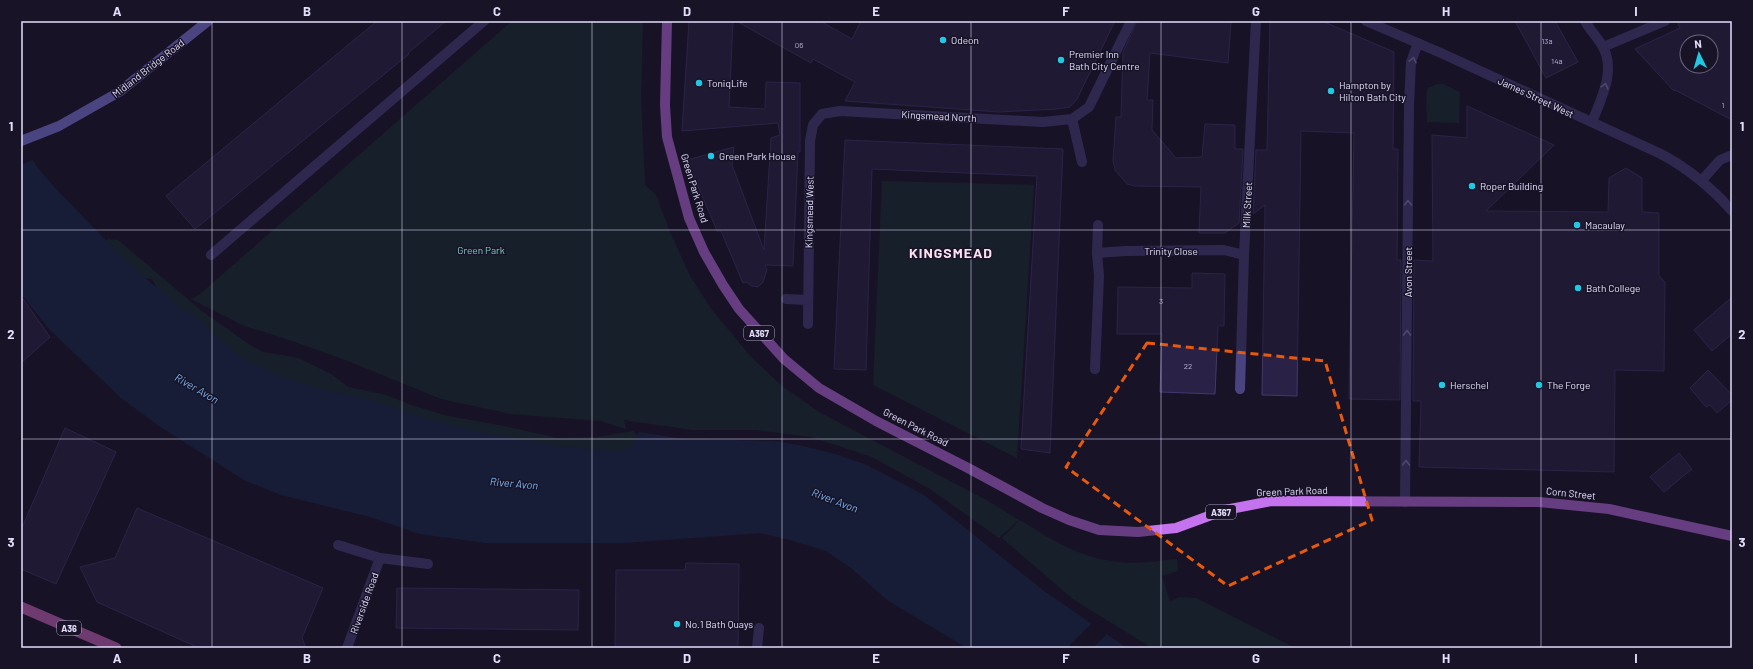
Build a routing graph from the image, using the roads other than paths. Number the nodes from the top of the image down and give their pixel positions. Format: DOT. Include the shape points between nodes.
graph roads {
  1 [pos="208,21"];
  2 [pos="484,21"];
  3 [pos="667,21"];
  4 [pos="1130,21"];
  5 [pos="1256,21"];
  6 [pos="1366,21"];
  7 [pos="1584,21"];
  8 [pos="1665,21"];
  9 [pos="1418,42"];
  10 [pos="1603,47"];
  11 [pos="1072,119"];
  12 [pos="1592,122"];
  13 [pos="813,125"];
  14 [pos="21,141"];
  15 [pos="1732,155"];
  16 [pos="1082,162"];
  17 [pos="1702,180"];
  18 [pos="1732,211"];
  19 [pos="1098,225"];
  20 [pos="1097,253"];
  21 [pos="211,255"];
  22 [pos="1244,255"];
  23 [pos="786,299"];
  24 [pos="807,300"];
  25 [pos="808,324"];
  26 [pos="1095,369"];
  27 [pos="1240,389"];
  28 [pos="1406,502"];
  29 [pos="1732,536"];
  30 [pos="338,545"];
  31 [pos="380,558"];
  32 [pos="428,564"];
  33 [pos="21,607"];
  34 [pos="759,628"];
  35 [pos="116,648"];
  36 [pos="347,648"];
  37 [pos="757,648"];
  1 -- 14 [label="main road, Midland Bridge Road" via="118,92 59,126"];
  2 -- 21 [label="street"];
  3 -- 28 [label="main road, Green Park Road / A367" via="665,105 668,138 689,218 704,252 739,309 784,360 820,388 876,421 1042,508 1098,530 1138,532 1176,528 1225,510 1272,501"];
  4 -- 11 [label="street, Kingsmead North" via="1089,107"];
  5 -- 22 [label="street, Milk Street"];
  6 -- 9 [label="street, James Street West"];
  7 -- 10 [label="street"];
  8 -- 10 [label="street"];
  9 -- 12 [label="street, James Street West"];
  28 -- 9 [label="street, Avon Street, one-way" via="1409,105 1411,62"];
  12 -- 10 [label="street, one-way" via="1607,80 1607,57"];
  11 -- 13 [label="street, Kingsmead North" via="1043,122 840,111 822,114"];
  11 -- 16 [label="street"];
  12 -- 17 [label="street, James Street West" via="1661,154"];
  13 -- 24 [label="street, Kingsmead West" via="810,141"];
  15 -- 17 [label="street" via="1720,160"];
  17 -- 18 [label="street, James Street West"];
  19 -- 20 [label="street"];
  20 -- 22 [label="street, Trinity Close" via="1224,250"];
  20 -- 26 [label="street" via="1099,276"];
  22 -- 27 [label="street, Milk Street"];
  23 -- 24 [label="street"];
  24 -- 25 [label="street, Kingsmead West"];
  28 -- 29 [label="main road, Corn Street" via="1568,504 1637,514"];
  30 -- 31 [label="street"];
  31 -- 32 [label="street"];
  31 -- 36 [label="street, Riverside Road"];
  33 -- 35 [label="highway, A36"];
  34 -- 37 [label="street"];
}
